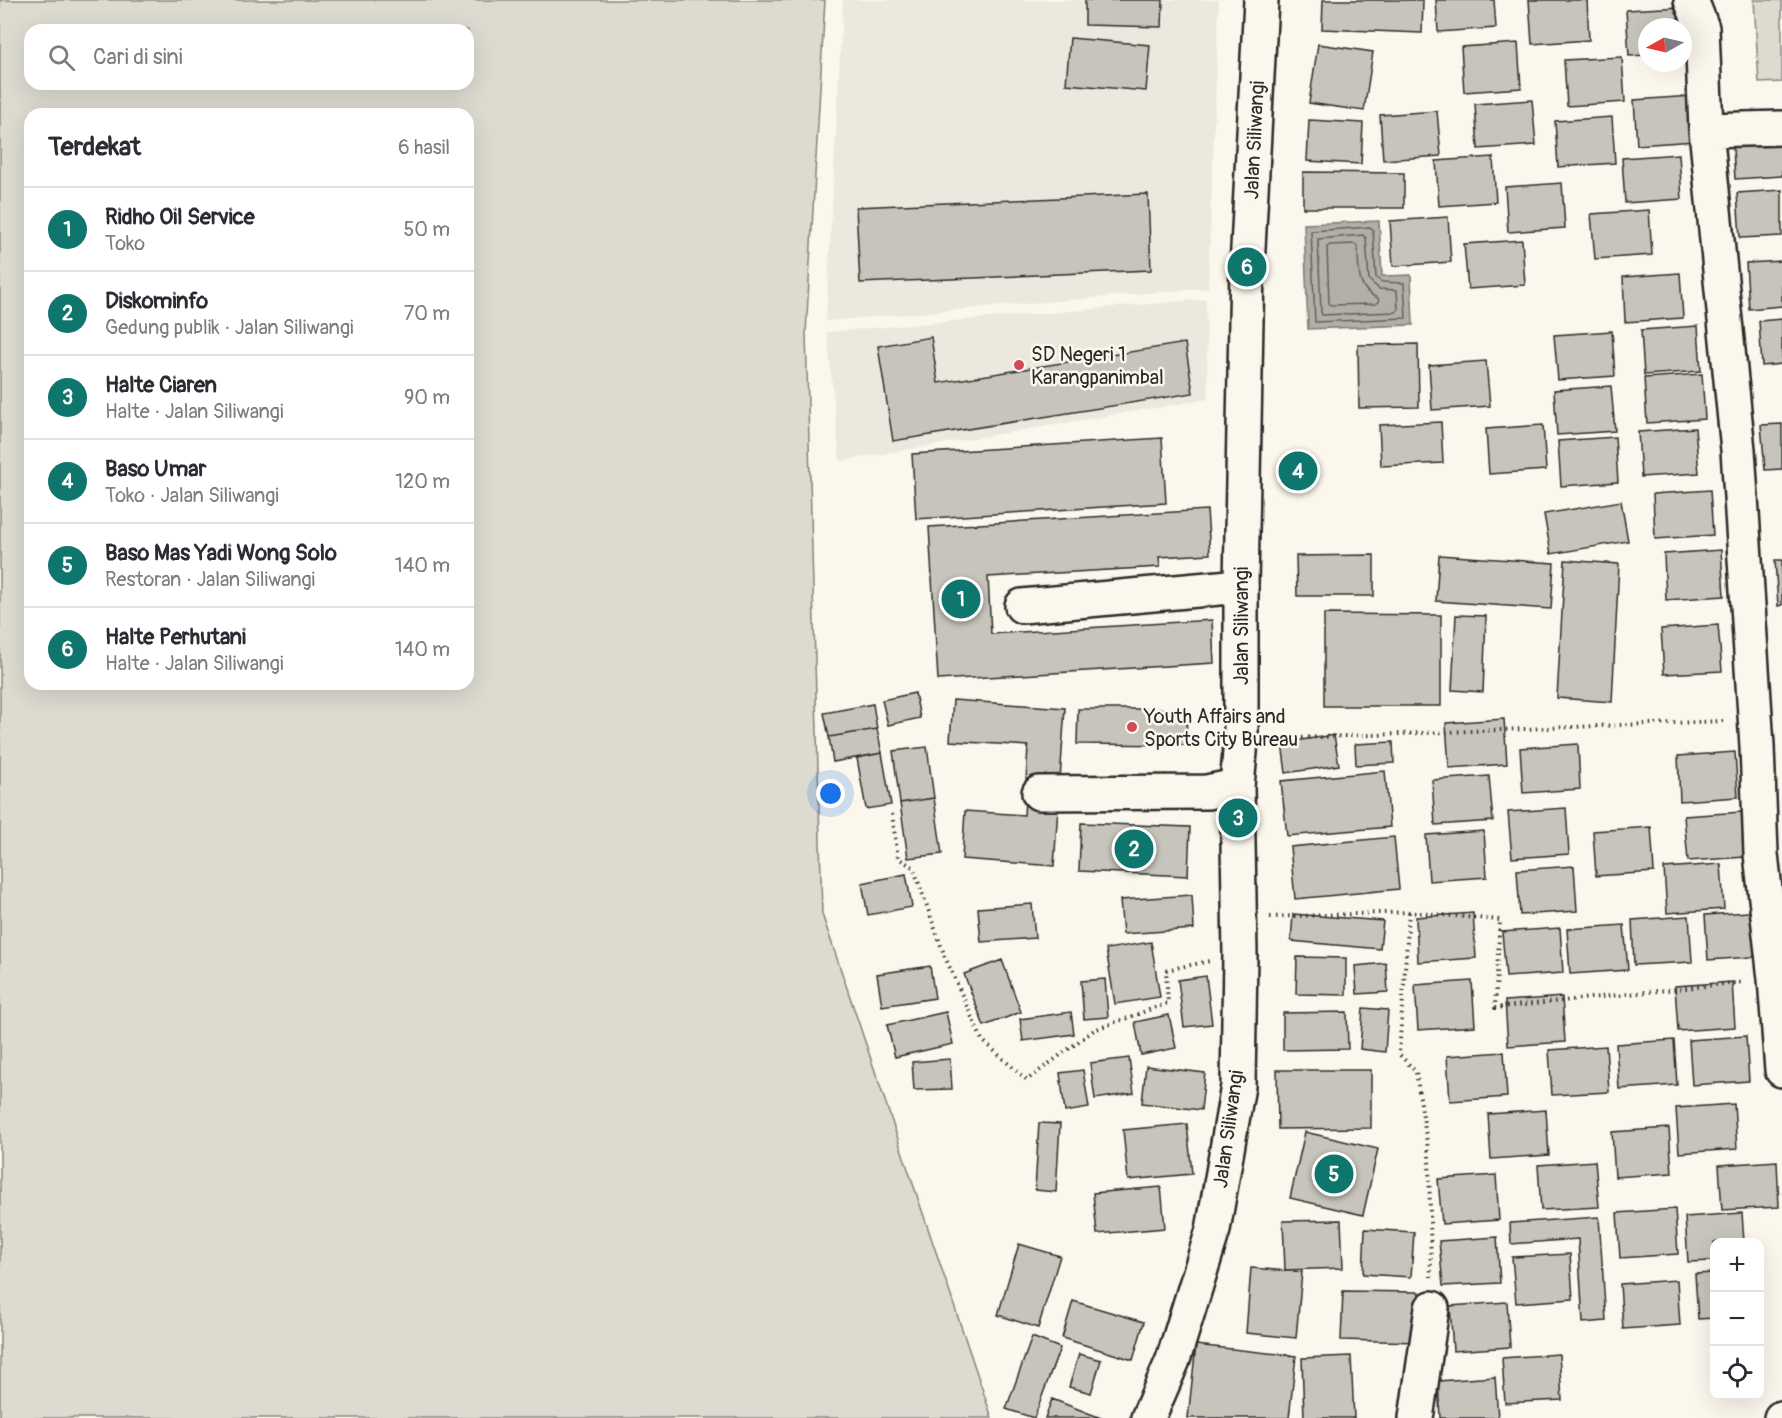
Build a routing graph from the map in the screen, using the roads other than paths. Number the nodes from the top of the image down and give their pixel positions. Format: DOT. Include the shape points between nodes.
graph roads {
  1 [pos="1261,0"];
  2 [pos="1691,0"];
  3 [pos="1782,128"];
  4 [pos="1706,130"];
  5 [pos="1241,586"];
  6 [pos="1022,606"];
  7 [pos="1237,786"];
  8 [pos="1039,793"];
  9 [pos="1782,1070"];
  10 [pos="1432,1308"];
  11 [pos="1148,1418"];
  12 [pos="1416,1418"];
  1 -- 5 [label="main road, Jalan Siliwangi" via="1247,267"];
  2 -- 4 [label="main road" via="1702,28"];
  3 -- 4 [label="main road"];
  4 -- 9 [label="main road" via="1738,450 1761,854"];
  5 -- 6 [label="main road"];
  5 -- 7 [label="main road, Jalan Siliwangi" via="1241,741"];
  7 -- 8 [label="main road" via="1207,792"];
  7 -- 11 [label="main road, Jalan Siliwangi" via="1238,1086 1213,1230 1173,1360"];
  10 -- 12 [label="main road"];
}
